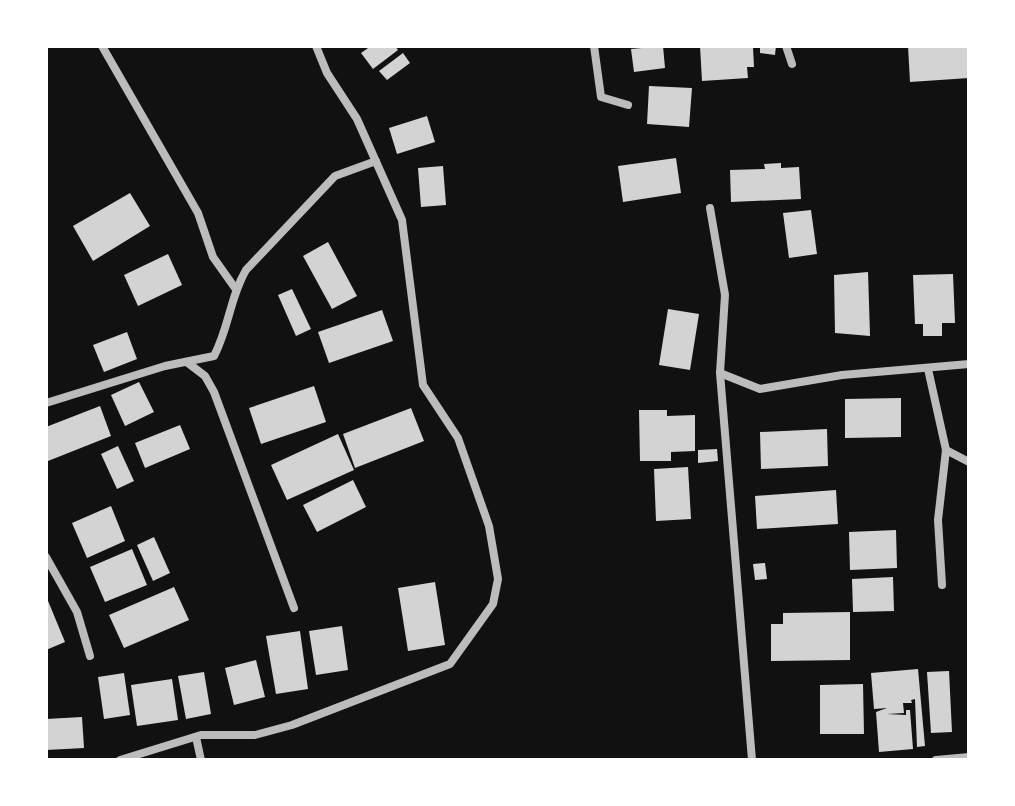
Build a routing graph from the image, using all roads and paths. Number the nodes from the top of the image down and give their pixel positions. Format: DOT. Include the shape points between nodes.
graph roads {
  1 [pos="102,46"];
  2 [pos="316,46"];
  3 [pos="594,46"];
  4 [pos="786,46"];
  5 [pos="792,64"];
  6 [pos="628,105"];
  7 [pos="376,161"];
  8 [pos="710,208"];
  9 [pos="235,288"];
  10 [pos="214,356"];
  11 [pos="188,363"];
  12 [pos="969,364"];
  13 [pos="928,369"];
  14 [pos="720,373"];
  15 [pos="205,376"];
  16 [pos="46,403"];
  17 [pos="946,450"];
  18 [pos="969,462"];
  19 [pos="46,557"];
  20 [pos="942,585"];
  21 [pos="294,608"];
  22 [pos="90,656"];
  23 [pos="196,737"];
  24 [pos="969,757"];
  25 [pos="959,759"];
  26 [pos="120,760"];
  27 [pos="201,760"];
  28 [pos="752,760"];
  29 [pos="936,760"];
  1 -- 9 [label="street" via="198,213 213,257"];
  2 -- 7 [label="street"];
  3 -- 6 [label="street" via="601,97"];
  4 -- 5 [label="street"];
  7 -- 9 [label="street" via="335,176"];
  7 -- 23 [label="street" via="402,220 423,385 458,438 489,526 498,579 493,604 450,664 292,725 255,735"];
  8 -- 14 [label="street" via="725,295"];
  9 -- 10 [label="street" via="227,332"];
  10 -- 11 [label="street"];
  10 -- 15 [label="street"];
  11 -- 15 [label="street"];
  11 -- 16 [label="street"];
  12 -- 13 [label="street"];
  13 -- 14 [label="street" via="842,375 760,389"];
  13 -- 17 [label="street"];
  14 -- 28 [label="street"];
  15 -- 21 [label="street"];
  17 -- 18 [label="street"];
  17 -- 20 [label="street" via="938,520"];
  19 -- 22 [label="street" via="77,612"];
  23 -- 26 [label="street"];
  23 -- 27 [label="street"];
  24 -- 25 [label="street"];
  25 -- 29 [label="street"];
}
